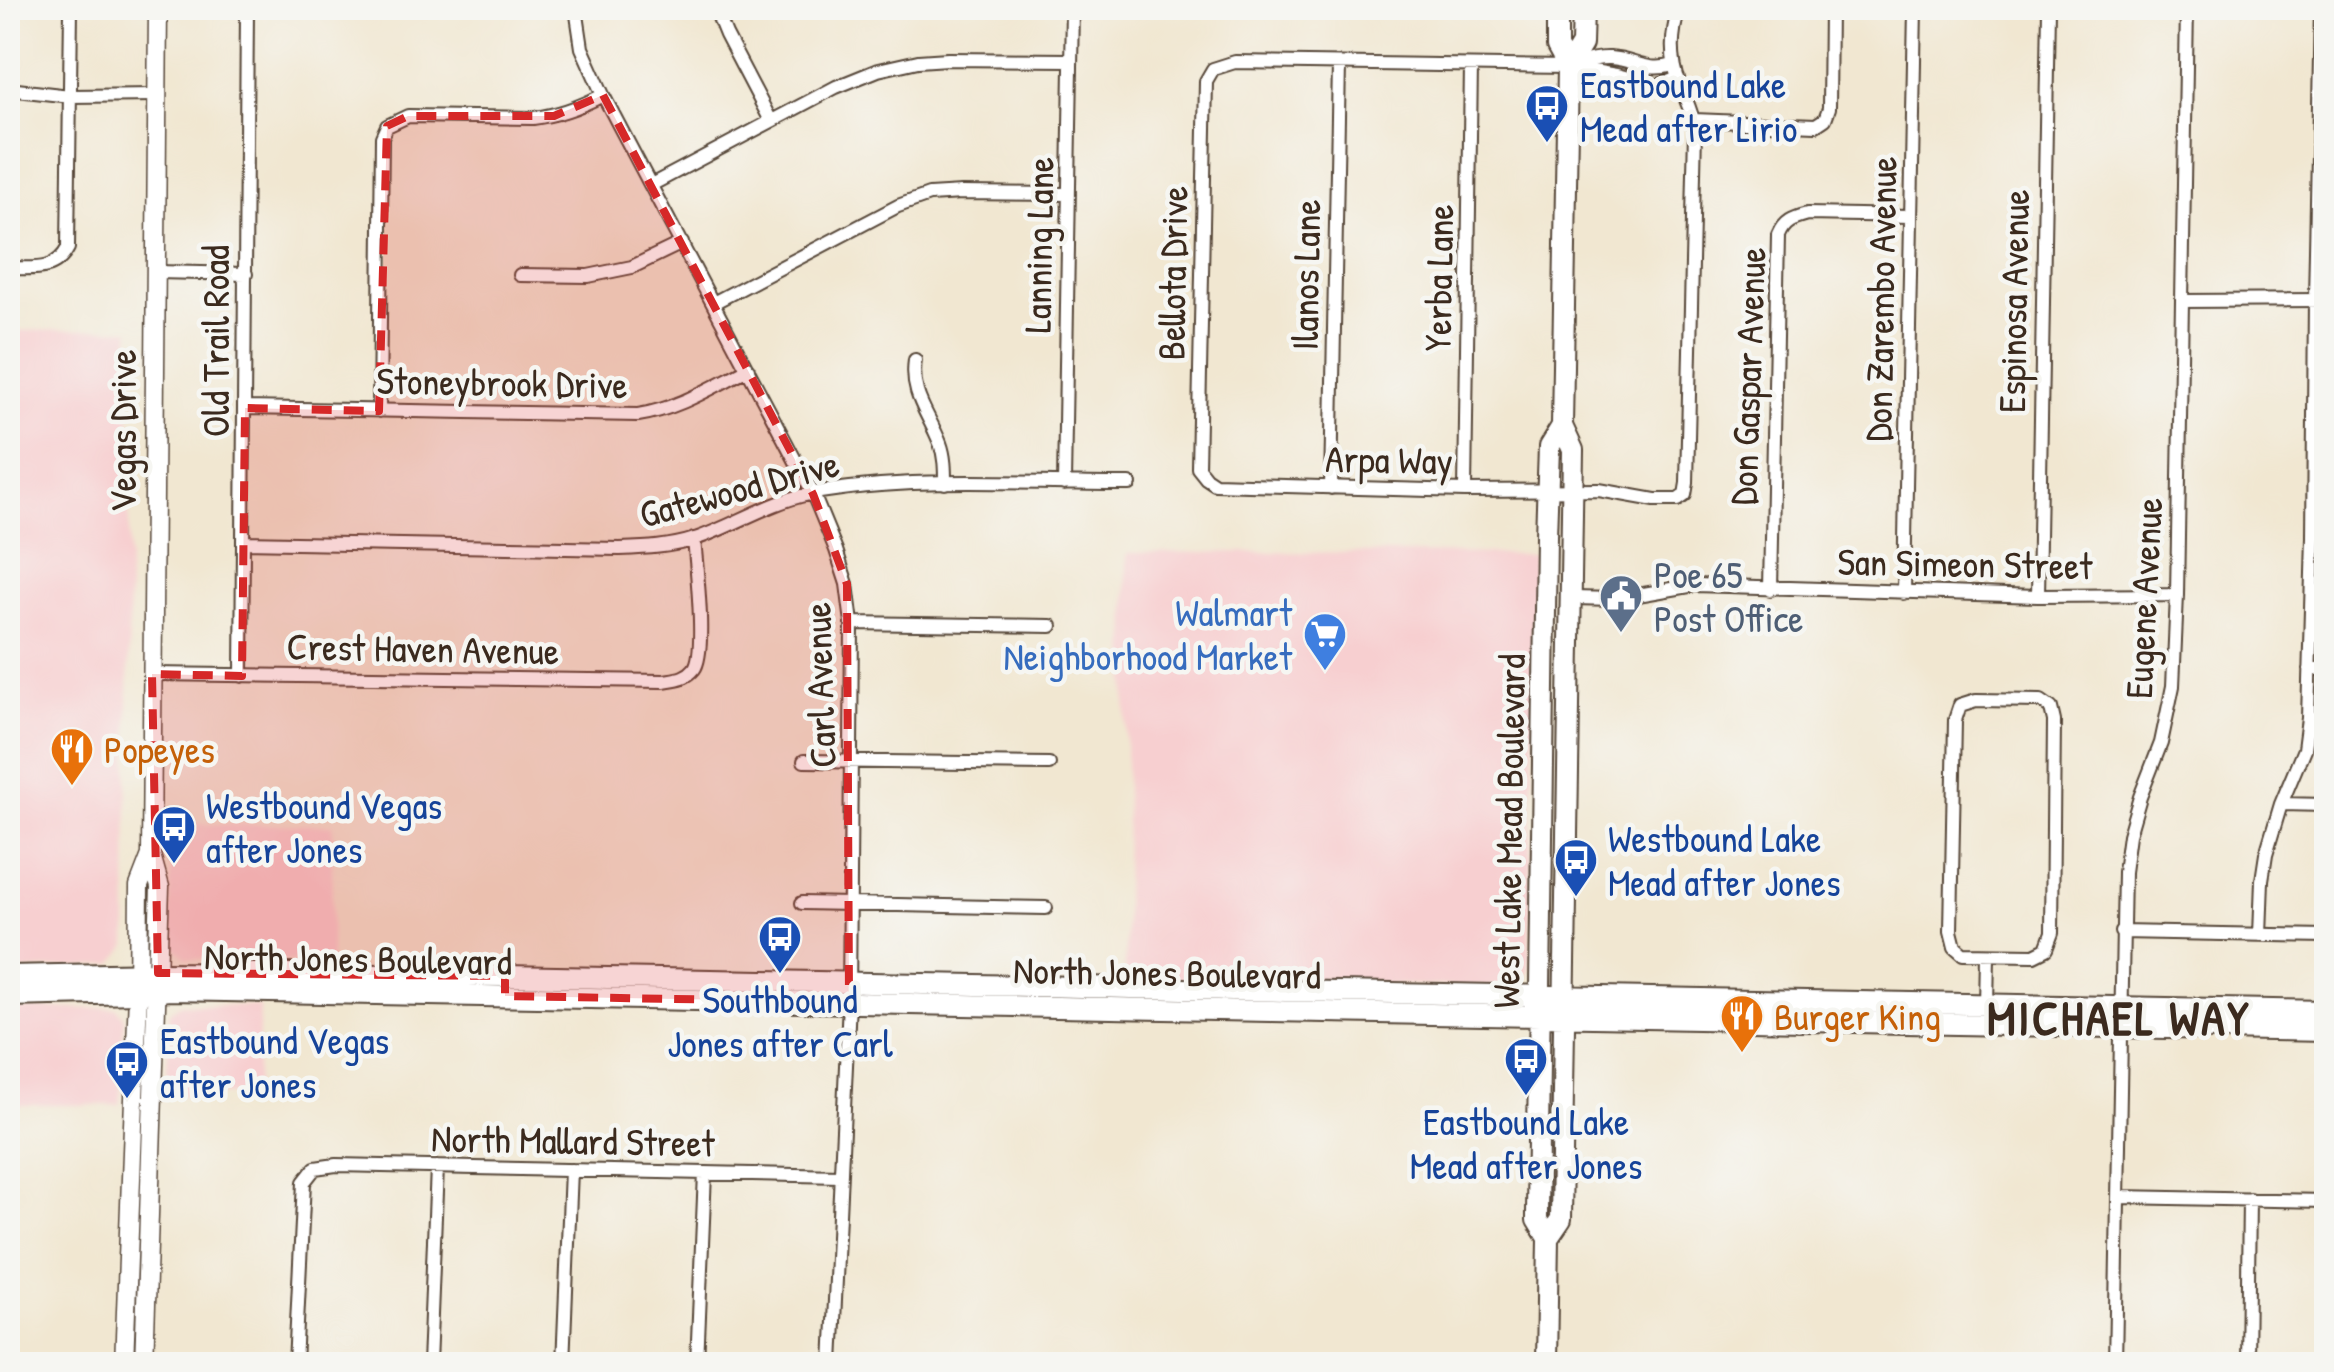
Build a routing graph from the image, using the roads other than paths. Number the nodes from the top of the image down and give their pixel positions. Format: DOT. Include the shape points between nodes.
graph roads {
  1 [pos="71,8"];
  2 [pos="158,8"];
  3 [pos="248,8"];
  4 [pos="576,8"];
  5 [pos="715,8"];
  6 [pos="1072,8"];
  7 [pos="1558,8"];
  8 [pos="1583,8"];
  9 [pos="1679,8"];
  10 [pos="1830,8"];
  11 [pos="1916,8"];
  12 [pos="2048,8"];
  13 [pos="2186,8"];
  14 [pos="2321,8"];
  15 [pos="1071,60"];
  16 [pos="1339,64"];
  17 [pos="1471,66"];
  18 [pos="1568,67"];
  19 [pos="1676,71"];
  20 [pos="8,89"];
  21 [pos="157,95"];
  22 [pos="604,95"];
  23 [pos="70,96"];
  24 [pos="1694,120"];
  25 [pos="771,121"];
  26 [pos="651,185"];
  27 [pos="1069,194"];
  28 [pos="1911,216"];
  29 [pos="682,244"];
  30 [pos="8,268"];
  31 [pos="156,272"];
  32 [pos="246,274"];
  33 [pos="520,275"];
  34 [pos="2321,300"];
  35 [pos="2182,301"];
  36 [pos="713,303"];
  37 [pos="915,360"];
  38 [pos="748,369"];
  39 [pos="244,408"];
  40 [pos="379,410"];
  41 [pos="1562,426"];
  42 [pos="1206,478"];
  43 [pos="945,483"];
  44 [pos="1064,484"];
  45 [pos="1130,484"];
  46 [pos="1331,488"];
  47 [pos="1572,490"];
  48 [pos="1464,491"];
  49 [pos="1548,491"];
  50 [pos="813,494"];
  51 [pos="1546,536"];
  52 [pos="2320,537"];
  53 [pos="694,540"];
  54 [pos="244,542"];
  55 [pos="1772,589"];
  56 [pos="1904,592"];
  57 [pos="2177,594"];
  58 [pos="2038,596"];
  59 [pos="1573,598"];
  60 [pos="852,623"];
  61 [pos="1051,626"];
  62 [pos="1546,647"];
  63 [pos="2310,669"];
  64 [pos="2326,669"];
  65 [pos="152,674"];
  66 [pos="242,676"];
  67 [pos="1545,716"];
  68 [pos="1571,716"];
  69 [pos="804,761"];
  70 [pos="852,763"];
  71 [pos="1049,764"];
  72 [pos="2281,804"];
  73 [pos="2326,805"];
  74 [pos="1568,808"];
  75 [pos="802,903"];
  76 [pos="850,904"];
  77 [pos="1046,908"];
  78 [pos="2121,932"];
  79 [pos="2260,934"];
  80 [pos="2326,936"];
  81 [pos="1988,956"];
  82 [pos="8,976"];
  83 [pos="148,982"];
  84 [pos="1213,990"];
  85 [pos="1276,991"];
  86 [pos="850,992"];
  87 [pos="8,996"];
  88 [pos="1540,1005"];
  89 [pos="1564,1005"];
  90 [pos="1987,1005"];
  91 [pos="1126,1007"];
  92 [pos="1197,1008"];
  93 [pos="2326,1011"];
  94 [pos="1897,1013"];
  95 [pos="2120,1017"];
  96 [pos="2326,1031"];
  97 [pos="437,1166"];
  98 [pos="571,1170"];
  99 [pos="705,1173"];
  100 [pos="840,1176"];
  101 [pos="2118,1196"];
  102 [pos="2250,1199"];
  103 [pos="2326,1201"];
  104 [pos="1548,1238"];
  105 [pos="124,1364"];
  106 [pos="144,1364"];
  107 [pos="296,1364"];
  108 [pos="429,1364"];
  109 [pos="563,1364"];
  110 [pos="696,1364"];
  111 [pos="832,1364"];
  112 [pos="1546,1364"];
  113 [pos="2114,1364"];
  114 [pos="2246,1364"];
  1 -- 23 [label="street"];
  2 -- 21 [label="main road, Vegas Drive"];
  3 -- 32 [label="street, Old Trail Road"];
  4 -- 22 [label="street, Carl Avenue" via="582,48"];
  5 -- 25 [label="street"];
  6 -- 15 [label="street, Lanning Lane"];
  7 -- 18 [label="main road, West Lake Mead Boulevard" via="1557,47"];
  8 -- 18 [label="main road, West Lake Mead Boulevard" via="1582,44"];
  9 -- 19 [label="street" via="1672,43"];
  10 -- 24 [label="street" via="1825,119 1816,125"];
  11 -- 28 [label="street, Don Zarembo Avenue"];
  12 -- 58 [label="street, Espinosa Avenue"];
  13 -- 35 [label="street, Eugene Avenue"];
  14 -- 34 [label="street"];
  15 -- 25 [label="street" via="918,61 836,87"];
  15 -- 27 [label="street, Lanning Lane"];
  16 -- 17 [label="street"];
  16 -- 42 [label="street, Bellota Drive" via="1235,62 1213,69 1206,82 1198,468"];
  16 -- 46 [label="street, Ilanos Lane"];
  17 -- 18 [label="street"];
  17 -- 48 [label="street, Yerba Lane"];
  18 -- 19 [label="street" via="1649,86"];
  18 -- 41 [label="main road, West Lake Mead Boulevard"];
  19 -- 24 [label="street"];
  20 -- 23 [label="street"];
  21 -- 23 [label="street"];
  21 -- 31 [label="main road, Vegas Drive"];
  22 -- 26 [label="street, Carl Avenue"];
  22 -- 40 [label="street" via="554,116 408,116 387,126"];
  23 -- 30 [label="street" via="68,248 54,265"];
  24 -- 47 [label="street, Arpa Way" via="1685,495 1656,500"];
  25 -- 26 [label="street"];
  26 -- 29 [label="street, Carl Avenue"];
  27 -- 36 [label="street" via="929,195"];
  27 -- 44 [label="street, Lanning Lane"];
  28 -- 55 [label="street, Don Gaspar Avenue" via="1808,214 1783,224 1778,235"];
  28 -- 56 [label="street, Don Zarembo Avenue"];
  29 -- 33 [label="street" via="632,267 588,276"];
  29 -- 36 [label="street, Carl Avenue"];
  31 -- 32 [label="street"];
  31 -- 65 [label="main road, Vegas Drive"];
  32 -- 39 [label="street, Old Trail Road"];
  34 -- 35 [label="street"];
  34 -- 52 [label="street"];
  35 -- 57 [label="street, Eugene Avenue"];
  36 -- 38 [label="street, Carl Avenue"];
  37 -- 43 [label="street" via="912,378 941,445"];
  38 -- 40 [label="street, Stoneybrook Drive" via="659,412"];
  38 -- 50 [label="street, Carl Avenue"];
  39 -- 40 [label="street, Stoneybrook Drive"];
  39 -- 54 [label="street, Old Trail Road"];
  41 -- 47 [label="main road, West Lake Mead Boulevard" via="1573,450"];
  41 -- 49 [label="main road, West Lake Mead Boulevard" via="1549,447"];
  42 -- 46 [label="street, Arpa Way" via="1215,484"];
  43 -- 44 [label="street, Gatewood Drive"];
  43 -- 50 [label="street, Gatewood Drive"];
  44 -- 45 [label="street, Gatewood Drive"];
  46 -- 48 [label="street, Arpa Way"];
  47 -- 49 [label="street, Arpa Way"];
  47 -- 59 [label="main road, West Lake Mead Boulevard"];
  48 -- 49 [label="street, Arpa Way"];
  49 -- 51 [label="main road, West Lake Mead Boulevard"];
  50 -- 53 [label="street, Gatewood Drive"];
  50 -- 60 [label="street, Carl Avenue" via="847,584"];
  51 -- 59 [label="main road" via="1557,555 1560,594"];
  51 -- 62 [label="main road, West Lake Mead Boulevard"];
  52 -- 63 [label="street"];
  53 -- 54 [label="street, Gatewood Drive" via="620,549"];
  53 -- 66 [label="street, Crest Haven Avenue" via="700,645 697,664 682,678"];
  54 -- 66 [label="street, Old Trail Road"];
  55 -- 56 [label="street, San Simeon Street"];
  55 -- 59 [label="street, San Simeon Street" via="1695,585 1615,600"];
  56 -- 58 [label="street, San Simeon Street"];
  57 -- 58 [label="street, San Simeon Street"];
  57 -- 78 [label="street, Eugene Avenue" via="2173,686 2129,835"];
  59 -- 68 [label="main road, West Lake Mead Boulevard"];
  60 -- 61 [label="street"];
  60 -- 70 [label="street, Carl Avenue"];
  62 -- 67 [label="main road, West Lake Mead Boulevard"];
  62 -- 68 [label="main road" via="1558,702"];
  63 -- 64 [label="street"];
  63 -- 72 [label="street" via="2304,749"];
  65 -- 66 [label="street, Crest Haven Avenue"];
  65 -- 83 [label="main road, Vegas Drive" via="151,855 160,887"];
  67 -- 74 [label="main road" via="1558,733 1560,787"];
  67 -- 88 [label="main road, West Lake Mead Boulevard"];
  68 -- 74 [label="main road, West Lake Mead Boulevard"];
  69 -- 70 [label="street"];
  70 -- 71 [label="street"];
  70 -- 76 [label="street, Carl Avenue"];
  72 -- 73 [label="street"];
  72 -- 79 [label="street" via="2264,867"];
  74 -- 89 [label="main road, West Lake Mead Boulevard"];
  75 -- 76 [label="street"];
  76 -- 77 [label="street"];
  76 -- 86 [label="street, Carl Avenue"];
  78 -- 79 [label="street"];
  78 -- 95 [label="street, Eugene Avenue"];
  79 -- 80 [label="street"];
  81 -- 81 [label="street" via="2034,956 2052,932 2054,721 2041,701 1976,700 1960,705 1955,720 1951,932 1964,954"];
  81 -- 90 [label="street"];
  82 -- 83 [label="main road, North Jones Boulevard"];
  83 -- 86 [label="main road, North Jones Boulevard"];
  83 -- 87 [label="main road, North Jones Boulevard"];
  83 -- 105 [label="main road, Vegas Drive"];
  83 -- 106 [label="main road, Vegas Drive"];
  84 -- 85 [label="main road, North Jones Boulevard"];
  84 -- 86 [label="main road, North Jones Boulevard"];
  84 -- 91 [label="main road"];
  85 -- 88 [label="main road, North Jones Boulevard"];
  85 -- 92 [label="main road" via="1210,998"];
  86 -- 91 [label="main road, North Jones Boulevard"];
  86 -- 100 [label="street, Carl Avenue"];
  88 -- 89 [label="main road, North Jones Boulevard"];
  88 -- 92 [label="main road, North Jones Boulevard"];
  88 -- 104 [label="main road, West Lake Mead Boulevard" via="1537,1220"];
  89 -- 94 [label="main road, North Jones Boulevard"];
  89 -- 104 [label="main road, West Lake Mead Boulevard" via="1561,1219"];
  90 -- 94 [label="main road, North Jones Boulevard"];
  90 -- 95 [label="main road, North Jones Boulevard"];
  91 -- 92 [label="main road, North Jones Boulevard"];
  93 -- 95 [label="main road, North Jones Boulevard"];
  94 -- 95 [label="main road, North Jones Boulevard"];
  95 -- 96 [label="main road, North Jones Boulevard"];
  95 -- 101 [label="street, Eugene Avenue"];
  97 -- 98 [label="street, North Mallard Street"];
  97 -- 107 [label="street, North Mallard Street" via="336,1165 308,1175"];
  97 -- 108 [label="street"];
  98 -- 99 [label="street, North Mallard Street"];
  98 -- 109 [label="street"];
  99 -- 100 [label="street, North Mallard Street"];
  99 -- 110 [label="street"];
  100 -- 111 [label="street, Carl Avenue"];
  101 -- 102 [label="street"];
  101 -- 113 [label="street, Eugene Avenue"];
  102 -- 103 [label="street"];
  102 -- 114 [label="street"];
  104 -- 112 [label="main road, West Lake Mead Boulevard"];
}
